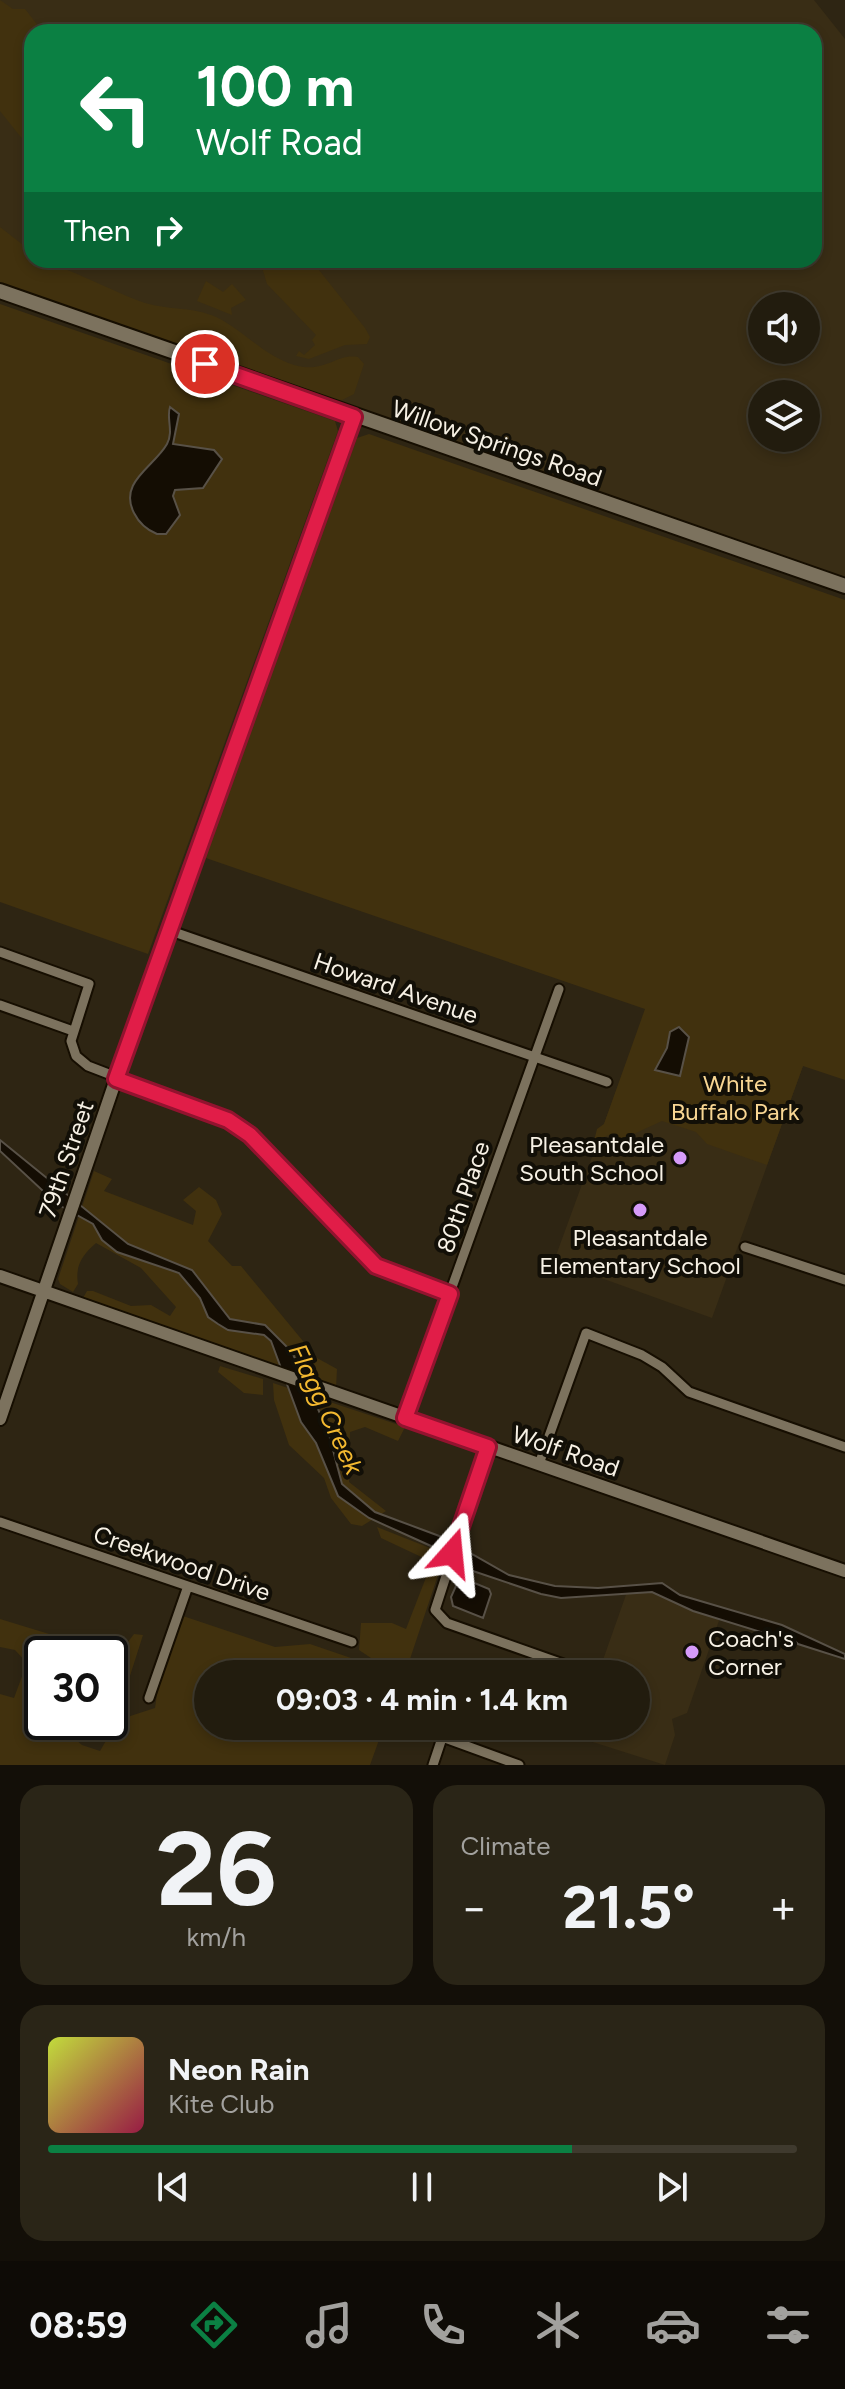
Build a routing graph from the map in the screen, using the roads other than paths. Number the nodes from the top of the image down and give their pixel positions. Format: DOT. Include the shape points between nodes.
graph roads {
  1 [pos="0,291"];
  2 [pos="354,417"];
  3 [pos="845,586"];
  4 [pos="171,931"];
  5 [pos="0,952"];
  6 [pos="559,989"];
  7 [pos="0,1005"];
  8 [pos="73,1031"];
  9 [pos="534,1057"];
  10 [pos="116,1079"];
  11 [pos="607,1082"];
  12 [pos="745,1247"];
  13 [pos="0,1276"];
  14 [pos="845,1280"];
  15 [pos="43,1291"];
  16 [pos="450,1294"];
  17 [pos="405,1418"];
  18 [pos="0,1419"];
  19 [pos="488,1447"];
  20 [pos="845,1447"];
  21 [pos="539,1464"];
  22 [pos="0,1522"];
  23 [pos="845,1571"];
  24 [pos="188,1586"];
  25 [pos="352,1642"];
  26 [pos="552,1660"];
  27 [pos="149,1698"];
  28 [pos="441,1740"];
  29 [pos="448,1740"];
  30 [pos="433,1765"];
  31 [pos="519,1765"];
  1 -- 2 [label="main road, Willow Springs Road"];
  2 -- 3 [label="main road, Willow Springs Road"];
  2 -- 4 [label="street, 79th Street"];
  4 -- 9 [label="street, Howard Avenue"];
  4 -- 10 [label="street, 79th Street"];
  5 -- 8 [label="street" via="89,984"];
  6 -- 9 [label="street, 80th Place"];
  7 -- 8 [label="street"];
  8 -- 10 [label="street" via="72,1049 81,1062"];
  9 -- 11 [label="street, Howard Avenue"];
  9 -- 16 [label="street, 80th Place"];
  10 -- 15 [label="street, 79th Street"];
  10 -- 16 [label="street" via="228,1120 250,1135 376,1266"];
  12 -- 14 [label="street"];
  13 -- 15 [label="street, Wolf Road"];
  15 -- 17 [label="street, Wolf Road"];
  15 -- 18 [label="street, 79th Street"];
  16 -- 17 [label="street, 80th Place"];
  17 -- 19 [label="street, Wolf Road"];
  19 -- 21 [label="street, Wolf Road"];
  19 -- 26 [label="street" via="435,1603 441,1619"];
  20 -- 21 [label="street" via="689,1392 652,1361 586,1333"];
  21 -- 23 [label="street, Wolf Road"];
  22 -- 24 [label="street, Creekwood Drive"];
  24 -- 25 [label="street, Creekwood Drive"];
  24 -- 27 [label="street"];
  28 -- 30 [label="street"];
  29 -- 31 [label="street"];
}
